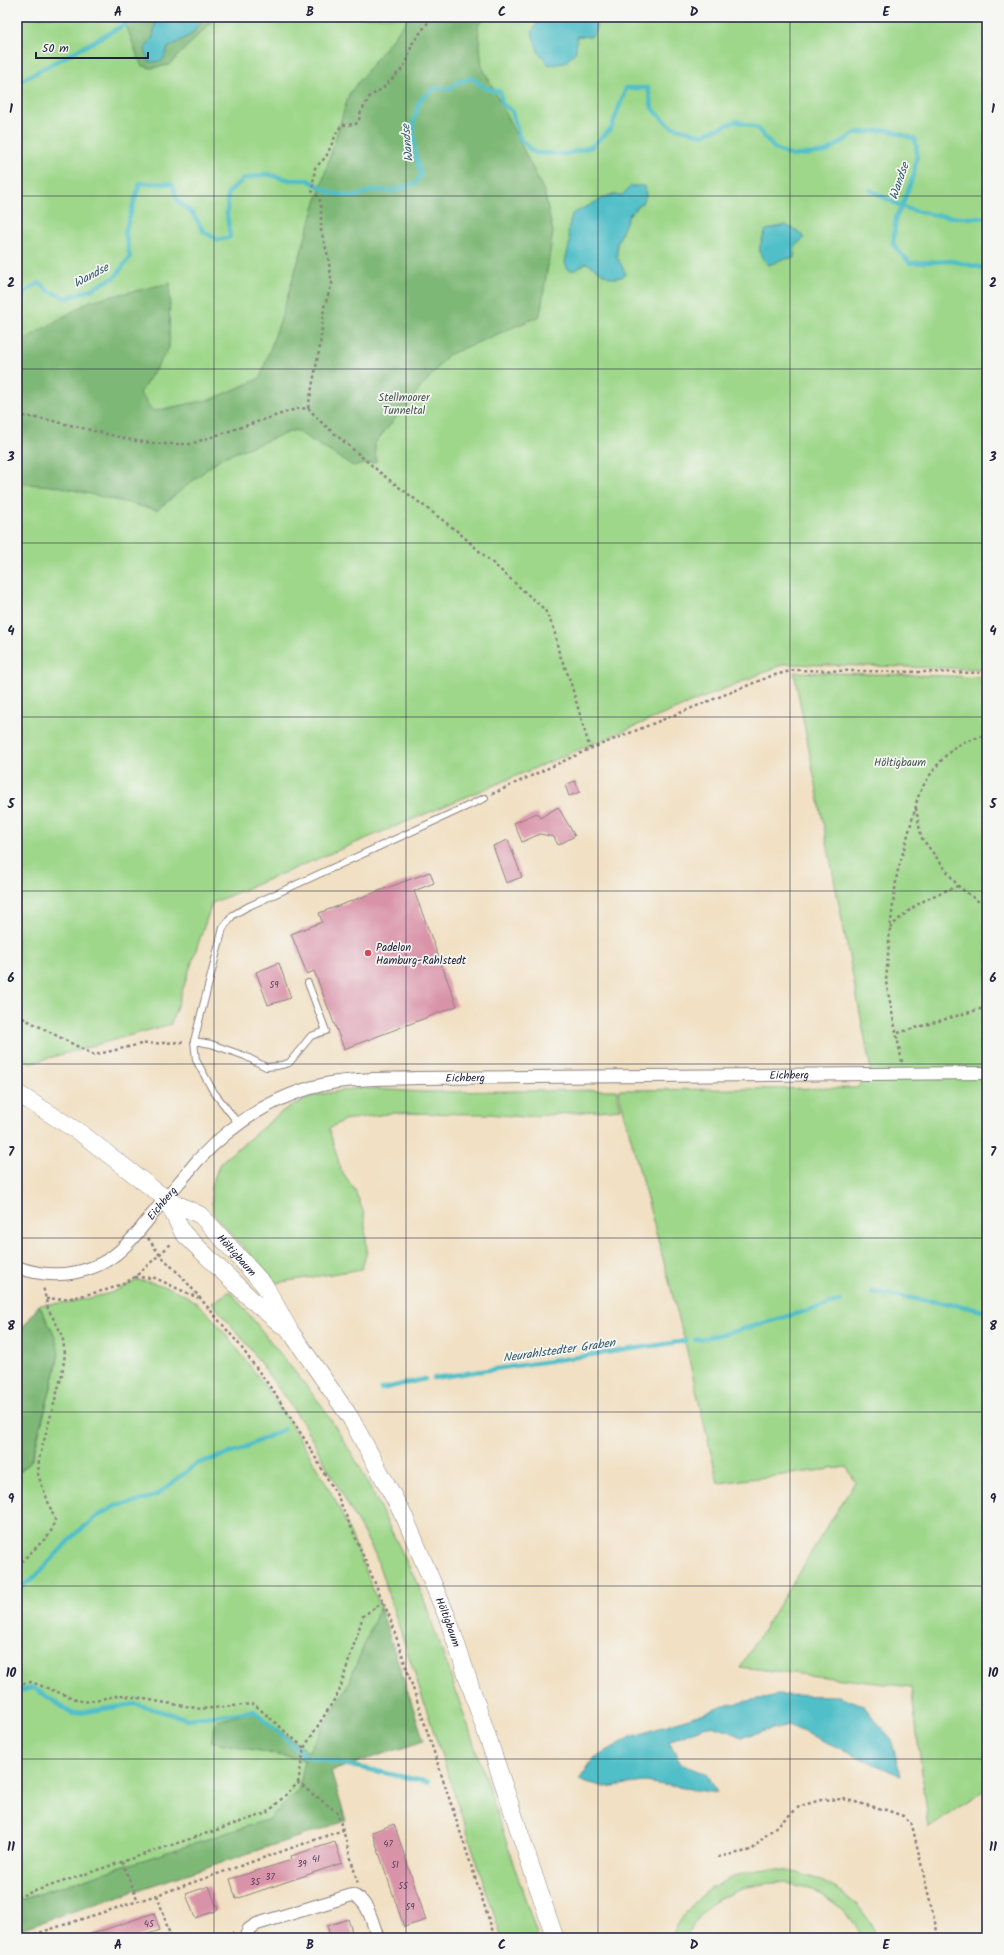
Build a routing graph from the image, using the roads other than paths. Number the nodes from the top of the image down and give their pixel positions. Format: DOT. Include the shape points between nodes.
graph roads {
  1 [pos="485,798"];
  2 [pos="308,983"];
  3 [pos="194,1041"];
  4 [pos="987,1073"];
  5 [pos="17,1093"];
  6 [pos="238,1123"];
  7 [pos="166,1199"];
  8 [pos="17,1266"];
  9 [pos="290,1331"];
  10 [pos="245,1936"];
  11 [pos="378,1938"];
  12 [pos="555,1938"];
  1 -- 3 [label="lane" via="233,916 223,928"];
  2 -- 3 [label="lane" via="326,1031 311,1036 289,1063 266,1067 245,1056"];
  3 -- 6 [label="lane" via="196,1060 213,1091"];
  4 -- 6 [label="street, Eichberg" via="363,1079 332,1083 294,1093 258,1109"];
  5 -- 7 [label="main road, Höltigbaum" via="82,1134"];
  6 -- 7 [label="street, Eichberg" via="211,1146"];
  7 -- 8 [label="street, Eichberg" via="124,1248 90,1269 67,1274 44,1274"];
  7 -- 9 [label="main road, Höltigbaum" via="183,1233 253,1300"];
  7 -- 9 [label="main road, Höltigbaum" via="200,1215 215,1230 265,1286"];
  9 -- 12 [label="main road, Höltigbaum" via="350,1417 405,1518 430,1573 466,1669"];
  10 -- 11 [label="street" via="249,1929 258,1924 352,1894 360,1897 368,1909"];
}
